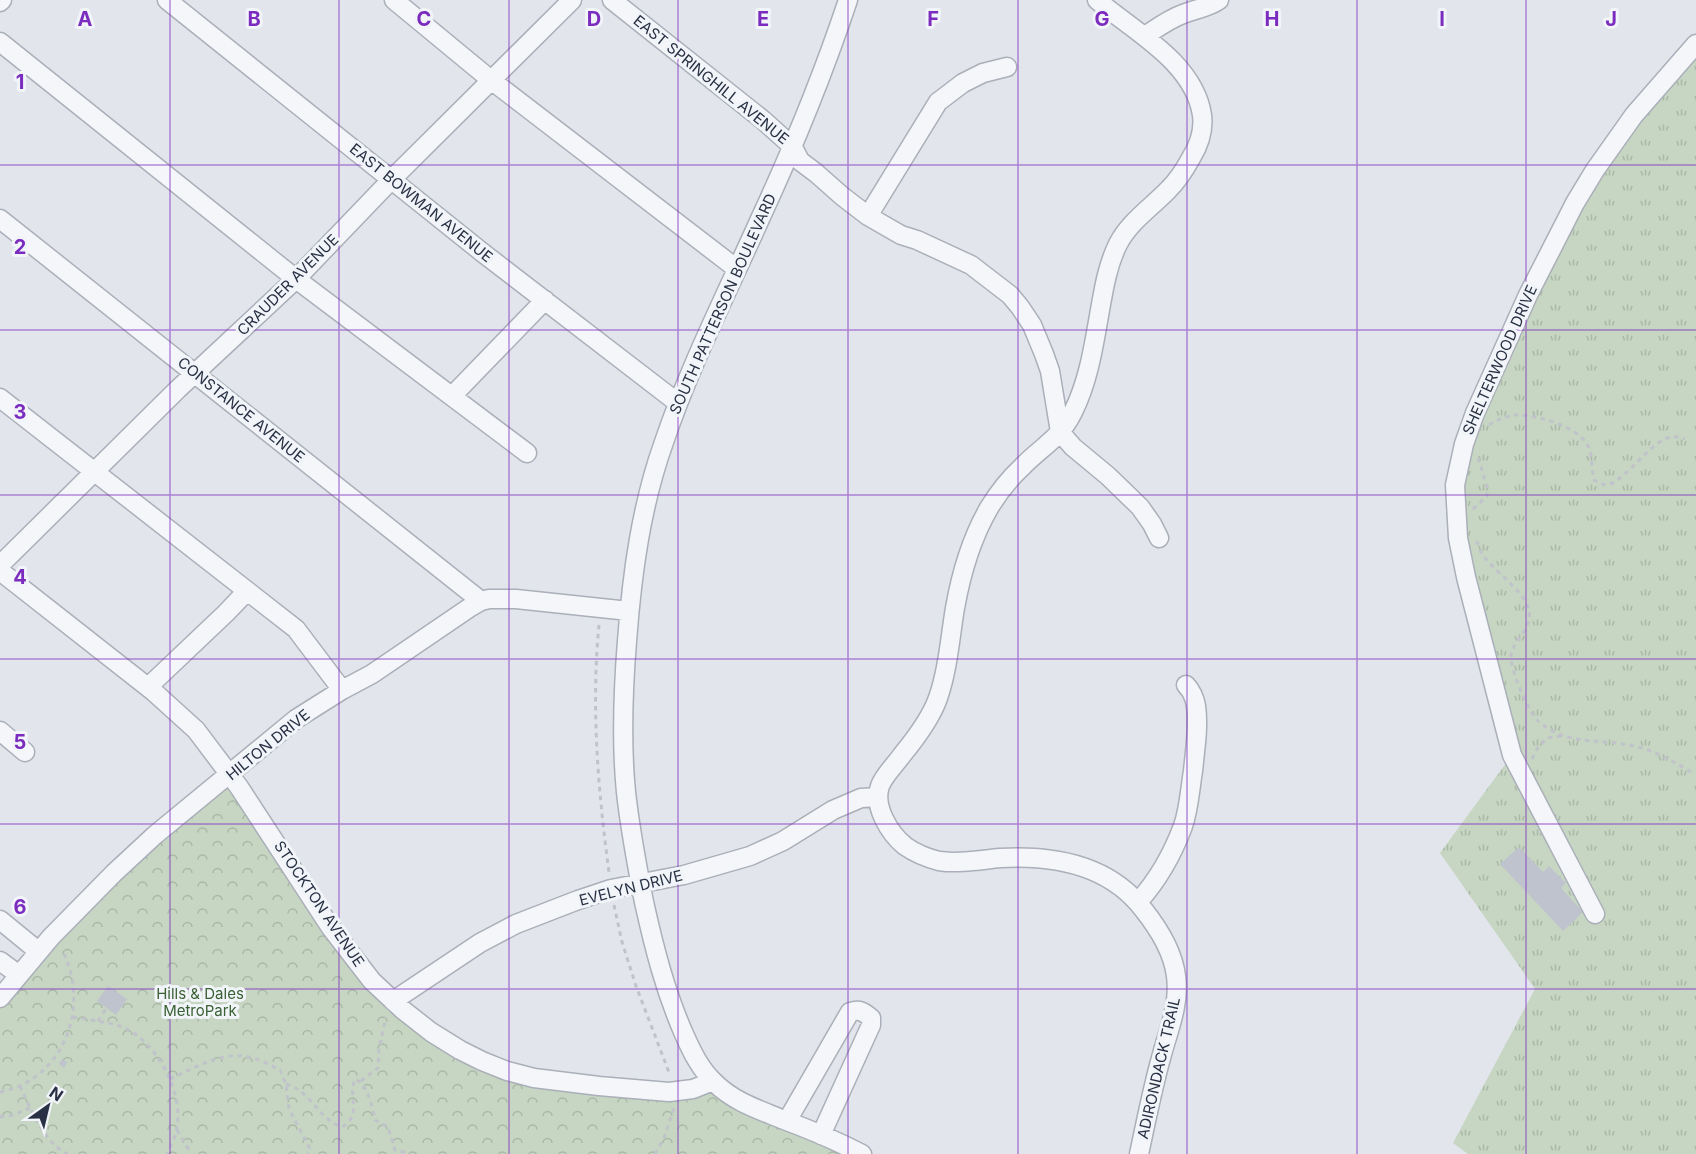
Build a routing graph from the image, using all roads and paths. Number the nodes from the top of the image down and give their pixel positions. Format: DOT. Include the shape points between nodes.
graph roads {
  1 [pos="167,0"];
  2 [pos="394,0"];
  3 [pos="572,0"];
  4 [pos="612,0"];
  5 [pos="848,0"];
  6 [pos="1097,0"];
  7 [pos="1219,0"];
  8 [pos="1145,36"];
  9 [pos="0,42"];
  10 [pos="1696,44"];
  11 [pos="1007,67"];
  12 [pos="491,80"];
  13 [pos="793,147"];
  14 [pos="392,179"];
  15 [pos="868,216"];
  16 [pos="0,219"];
  17 [pos="737,269"];
  18 [pos="297,279"];
  19 [pos="545,300"];
  20 [pos="196,374"];
  21 [pos="452,396"];
  22 [pos="0,398"];
  23 [pos="678,403"];
  24 [pos="1487,426"];
  25 [pos="1060,432"];
  26 [pos="1685,439"];
  27 [pos="527,453"];
  28 [pos="1476,453"];
  29 [pos="94,472"];
  30 [pos="1471,513"];
  31 [pos="1159,538"];
  32 [pos="1476,540"];
  33 [pos="0,565"];
  34 [pos="0,571"];
  35 [pos="247,591"];
  36 [pos="481,601"];
  37 [pos="629,611"];
  38 [pos="1186,685"];
  39 [pos="148,687"];
  40 [pos="342,690"];
  41 [pos="0,731"];
  42 [pos="1562,736"];
  43 [pos="25,752"];
  44 [pos="1691,772"];
  45 [pos="230,775"];
  46 [pos="1523,777"];
  47 [pos="878,797"];
  48 [pos="640,883"];
  49 [pos="1138,902"];
  50 [pos="1595,915"];
  51 [pos="0,920"];
  52 [pos="45,944"];
  53 [pos="0,961"];
  54 [pos="19,975"];
  55 [pos="0,998"];
  56 [pos="391,1000"];
  57 [pos="107,1007"];
  58 [pos="72,1017"];
  59 [pos="98,1021"];
  60 [pos="170,1079"];
  61 [pos="361,1081"];
  62 [pos="713,1082"];
  63 [pos="286,1084"];
  64 [pos="20,1086"];
  65 [pos="676,1091"];
  66 [pos="0,1092"];
  67 [pos="30,1108"];
  68 [pos="0,1117"];
  69 [pos="787,1120"];
  70 [pos="177,1130"];
  71 [pos="821,1134"];
  72 [pos="190,1152"];
  73 [pos="68,1154"];
  74 [pos="167,1154"];
  75 [pos="308,1154"];
  76 [pos="411,1154"];
  77 [pos="655,1154"];
  78 [pos="862,1154"];
  79 [pos="1139,1154"];
  1 -- 14 [label="street, EAST BOWMAN AVENUE"];
  2 -- 12 [label="street"];
  3 -- 12 [label="street, CRAUDER AVENUE"];
  4 -- 13 [label="street, EAST SPRINGHILL AVENUE"];
  5 -- 13 [label="street, SOUTH PATTERSON BOULEVARD"];
  6 -- 8 [label="street"];
  7 -- 8 [label="street" via="1168,20"];
  8 -- 25 [label="street" via="1191,85 1202,116 1202,132 1197,148 1172,187 1136,219 1117,246 1104,284 1092,356 1074,409"];
  9 -- 18 [label="street"];
  10 -- 46 [label="street, SHELTERWOOD DRIVE" via="1634,115 1575,203 1506,341 1475,413 1458,467 1455,485 1460,548 1512,755"];
  11 -- 15 [label="street" via="963,83 938,102"];
  12 -- 14 [label="street, CRAUDER AVENUE"];
  12 -- 17 [label="street"];
  13 -- 15 [label="street, EAST SPRINGHILL AVENUE" via="800,161"];
  13 -- 17 [label="street, SOUTH PATTERSON BOULEVARD"];
  14 -- 18 [label="street, CRAUDER AVENUE"];
  14 -- 19 [label="street, EAST BOWMAN AVENUE"];
  15 -- 25 [label="street, EAST SPRINGHILL AVENUE" via="971,265 1010,295 1032,325 1044,354"];
  16 -- 20 [label="street, CONSTANCE AVENUE"];
  17 -- 23 [label="street, SOUTH PATTERSON BOULEVARD"];
  18 -- 20 [label="street, CRAUDER AVENUE"];
  18 -- 21 [label="street"];
  19 -- 21 [label="street"];
  19 -- 23 [label="street, EAST BOWMAN AVENUE"];
  20 -- 29 [label="street, CRAUDER AVENUE"];
  20 -- 36 [label="street, CONSTANCE AVENUE"];
  21 -- 27 [label="street"];
  22 -- 29 [label="street"];
  23 -- 37 [label="street, SOUTH PATTERSON BOULEVARD" via="650,486 636,551"];
  24 -- 26 [label="path" via="1515,415 1565,426 1586,441 1594,480 1607,485 1661,441 1672,436"];
  25 -- 31 [label="street" via="1140,507"];
  25 -- 47 [label="street" via="1004,486 981,524 968,553 937,701 882,781"];
  28 -- 30 [label="path" via="1487,487 1486,496"];
  29 -- 33 [label="street, CRAUDER AVENUE"];
  29 -- 35 [label="street"];
  32 -- 42 [label="path" via="1482,554 1529,609 1525,632 1511,656 1515,673 1527,705 1538,721"];
  34 -- 39 [label="street, STOCKTON AVENUE"];
  35 -- 39 [label="street"];
  35 -- 40 [label="street" via="296,628"];
  36 -- 37 [label="street, HILTON DRIVE" via="516,599"];
  36 -- 40 [label="street, HILTON DRIVE"];
  37 -- 48 [label="street, SOUTH PATTERSON BOULEVARD" via="623,739 626,792"];
  38 -- 49 [label="street" via="1196,704 1196,740 1186,816 1160,873"];
  39 -- 45 [label="street, STOCKTON AVENUE" via="195,730"];
  40 -- 45 [label="street, HILTON DRIVE" via="296,719"];
  41 -- 43 [label="street"];
  42 -- 44 [label="path" via="1639,747"];
  42 -- 46 [label="path" via="1546,738"];
  45 -- 52 [label="street, HILTON DRIVE" via="114,873"];
  45 -- 56 [label="street, STOCKTON AVENUE" via="331,928"];
  46 -- 50 [label="street, SHELTERWOOD DRIVE"];
  47 -- 48 [label="street, EVELYN DRIVE" via="861,798 833,810 750,856"];
  47 -- 49 [label="street, ADIRONDACK TRAIL" via="879,808 899,840 924,856 961,862 1029,858 1073,863 1118,884"];
  48 -- 56 [label="street, EVELYN DRIVE" via="578,900 516,924"];
  48 -- 62 [label="street, SOUTH PATTERSON BOULEVARD" via="672,1006 696,1059"];
  49 -- 79 [label="street, ADIRONDACK TRAIL" via="1164,938 1177,991"];
  51 -- 52 [label="street"];
  52 -- 54 [label="street, HILTON DRIVE"];
  52 -- 58 [label="path" via="59,944 67,960 73,980"];
  53 -- 54 [label="street"];
  54 -- 55 [label="street, HILTON DRIVE"];
  56 -- 61 [label="path" via="378,1068"];
  56 -- 65 [label="street, STOCKTON AVENUE" via="460,1050 507,1071 599,1086"];
  57 -- 59 [label="path"];
  58 -- 59 [label="path"];
  58 -- 64 [label="path" via="50,1066"];
  59 -- 60 [label="path" via="127,1029 151,1048"];
  60 -- 63 [label="path" via="218,1057 238,1056 257,1059 280,1070"];
  60 -- 70 [label="path" via="178,1110"];
  61 -- 63 [label="path" via="355,1079 352,1084 354,1111 349,1123 342,1127 331,1124 296,1087"];
  61 -- 76 [label="path" via="375,1120 388,1126 395,1150"];
  62 -- 65 [label="street, STOCKTON AVENUE"];
  62 -- 69 [label="street, SOUTH PATTERSON BOULEVARD" via="754,1108"];
  63 -- 75 [label="path" via="289,1109 310,1149"];
  64 -- 66 [label="path"];
  64 -- 67 [label="path"];
  65 -- 77 [label="path" via="673,1112"];
  67 -- 68 [label="path"];
  67 -- 73 [label="path" via="49,1140"];
  69 -- 71 [label="street, SOUTH PATTERSON BOULEVARD"];
  69 -- 71 [label="street" via="850,1012 864,1012 871,1018 871,1024"];
  70 -- 72 [label="path"];
  70 -- 74 [label="path"];
  71 -- 78 [label="street, SOUTH PATTERSON BOULEVARD"];
}
